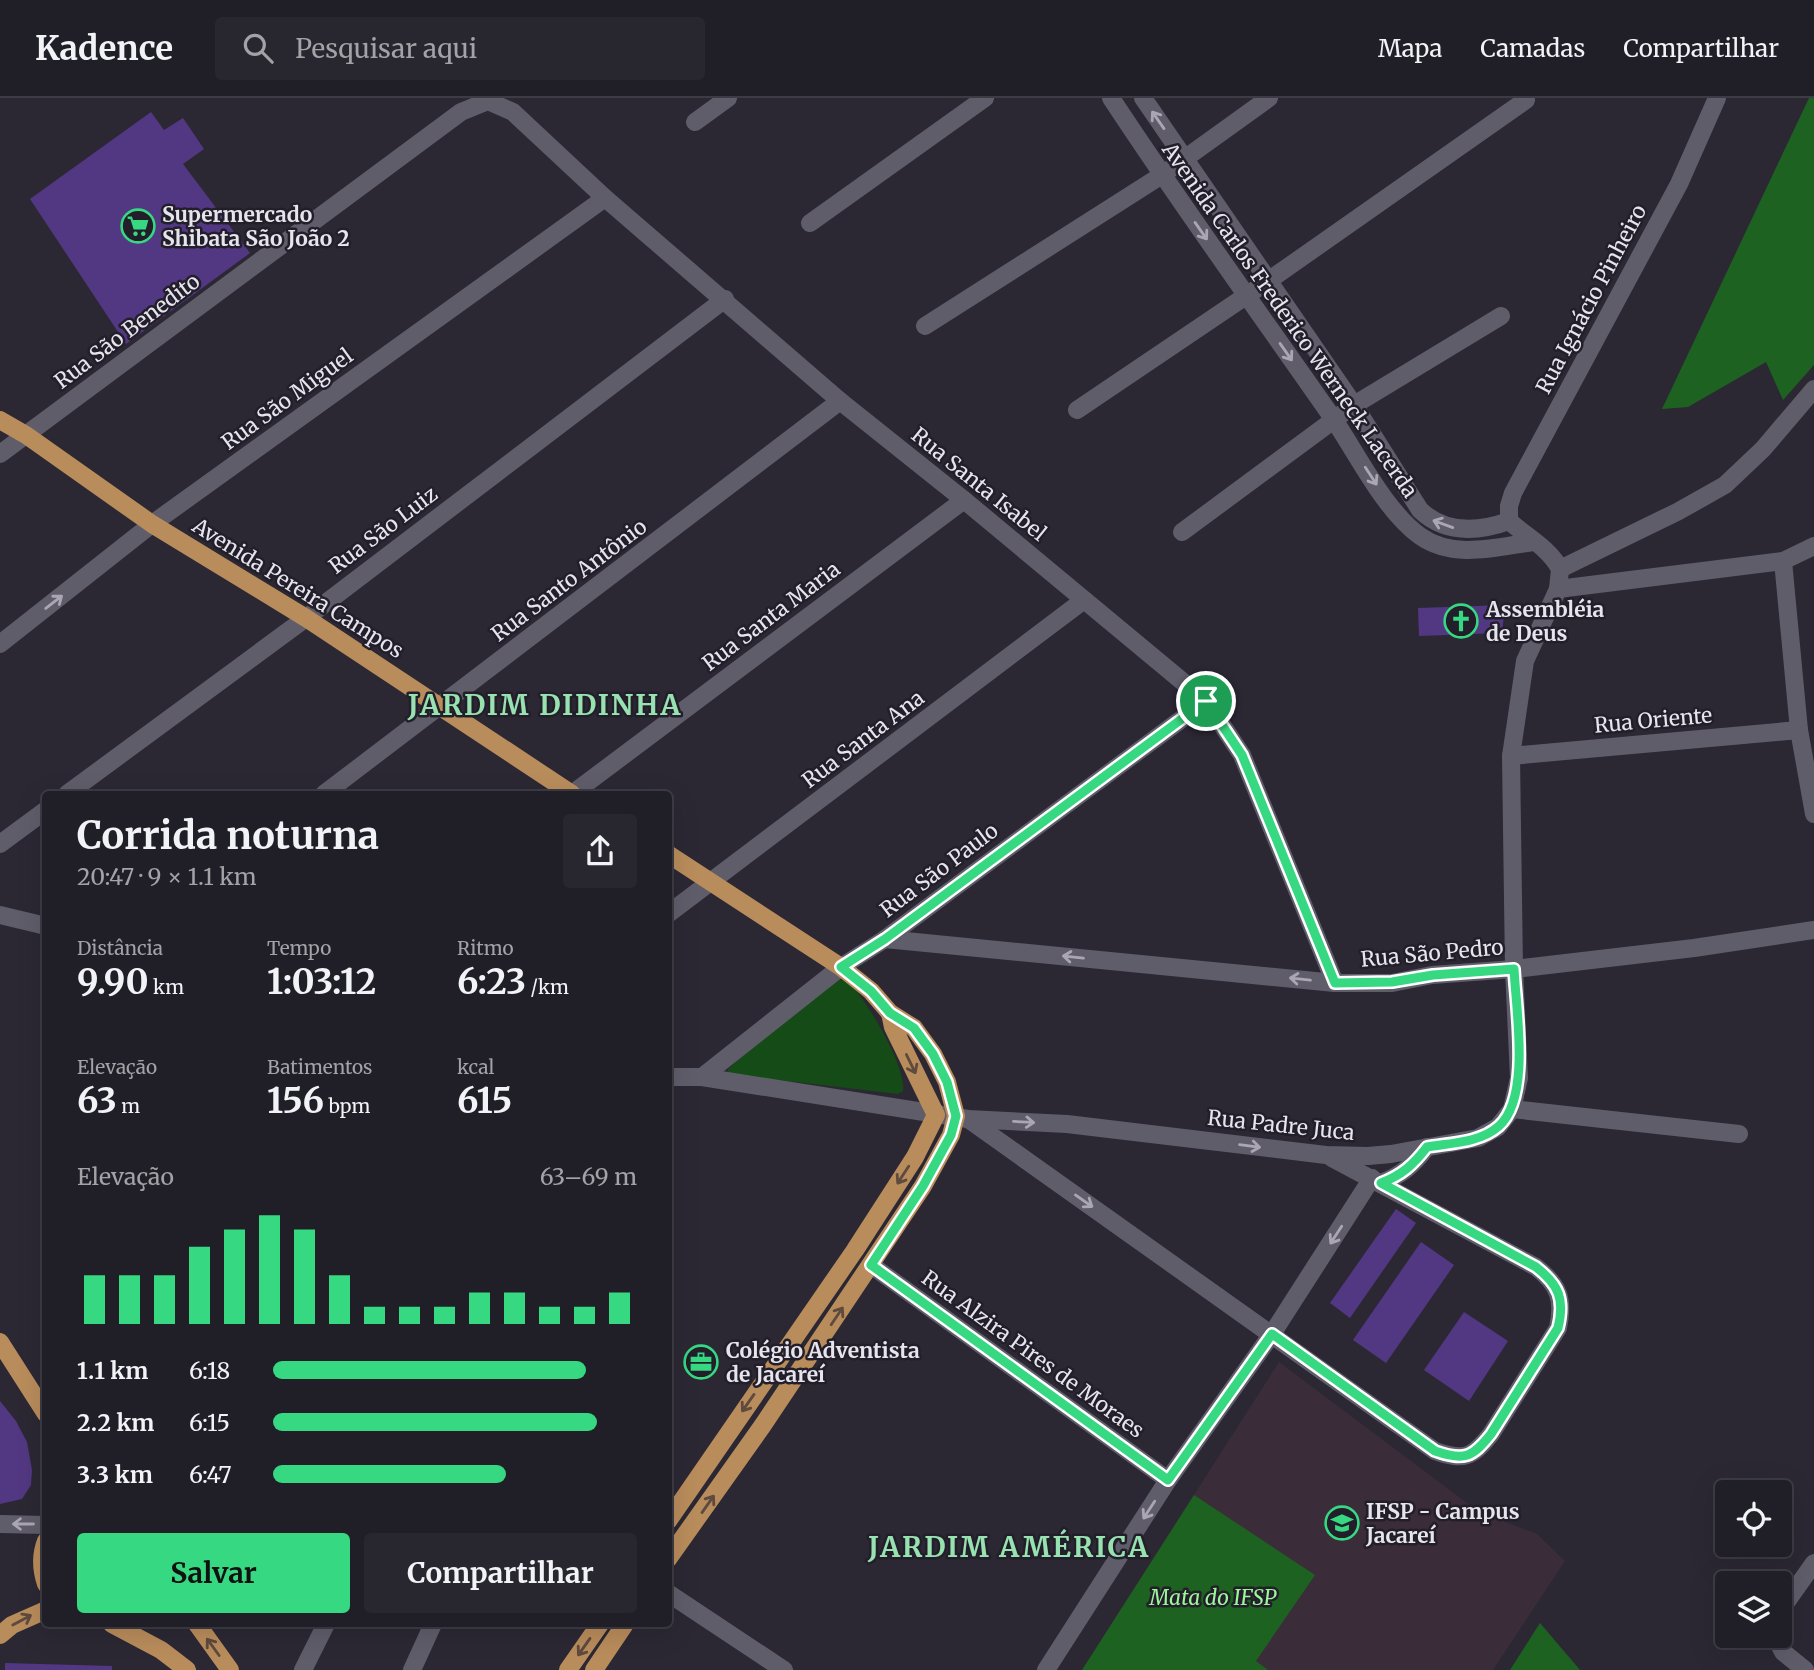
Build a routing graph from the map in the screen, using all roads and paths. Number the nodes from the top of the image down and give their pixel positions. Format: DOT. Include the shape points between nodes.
graph roads {
  1 [pos="728,98"];
  2 [pos="985,98"];
  3 [pos="1111,98"];
  4 [pos="1143,98"];
  5 [pos="1269,98"];
  6 [pos="1717,98"];
  7 [pos="1526,100"];
  8 [pos="488,101"];
  9 [pos="695,122"];
  10 [pos="1185,158"];
  11 [pos="1162,175"];
  12 [pos="606,198"];
  13 [pos="810,223"];
  14 [pos="1268,281"];
  15 [pos="1247,296"];
  16 [pos="725,299"];
  17 [pos="1501,316"];
  18 [pos="925,326"];
  19 [pos="1814,390"];
  20 [pos="840,401"];
  21 [pos="1354,405"];
  22 [pos="1076,410"];
  23 [pos="0,419"];
  24 [pos="1333,419"];
  25 [pos="26,435"];
  26 [pos="0,454"];
  27 [pos="964,500"];
  28 [pos="1509,521"];
  29 [pos="152,524"];
  30 [pos="1182,531"];
  31 [pos="1533,542"];
  32 [pos="1814,546"];
  33 [pos="1783,561"];
  34 [pos="1560,569"];
  35 [pos="1558,589"];
  36 [pos="1084,600"];
  37 [pos="306,618"];
  38 [pos="0,644"];
  39 [pos="1206,701"];
  40 [pos="441,706"];
  41 [pos="1799,730"];
  42 [pos="1511,756"];
  43 [pos="71,791"];
  44 [pos="328,791"];
  45 [pos="568,791"];
  46 [pos="576,791"];
  47 [pos="42,813"];
  48 [pos="1814,814"];
  49 [pos="0,844"];
  50 [pos="672,856"];
  51 [pos="713,881"];
  52 [pos="672,911"];
  53 [pos="0,915"];
  54 [pos="42,925"];
  55 [pos="1814,930"];
  56 [pos="885,939"];
  57 [pos="841,967"];
  58 [pos="1514,969"];
  59 [pos="1335,983"];
  60 [pos="890,1013"];
  61 [pos="702,1077"];
  62 [pos="672,1080"];
  63 [pos="1512,1109"];
  64 [pos="936,1115"];
  65 [pos="962,1118"];
  66 [pos="1739,1134"];
  67 [pos="1427,1147"];
  68 [pos="1326,1155"];
  69 [pos="1377,1180"];
  70 [pos="871,1265"];
  71 [pos="1272,1334"];
  72 [pos="2,1350"];
  73 [pos="42,1402"];
  74 [pos="1168,1480"];
  75 [pos="672,1515"];
  76 [pos="0,1524"];
  77 [pos="42,1525"];
  78 [pos="42,1553"];
  79 [pos="672,1553"];
  80 [pos="1814,1563"];
  81 [pos="42,1572"];
  82 [pos="1792,1594"];
  83 [pos="672,1596"];
  84 [pos="42,1612"];
  85 [pos="118,1627"];
  86 [pos="199,1627"];
  87 [pos="324,1627"];
  88 [pos="432,1627"];
  89 [pos="598,1627"];
  90 [pos="623,1627"];
  91 [pos="0,1635"];
  92 [pos="1781,1648"];
  93 [pos="161,1650"];
  94 [pos="177,1670"];
  95 [pos="187,1670"];
  96 [pos="230,1670"];
  97 [pos="303,1670"];
  98 [pos="412,1670"];
  99 [pos="568,1670"];
  100 [pos="594,1670"];
  101 [pos="784,1670"];
  102 [pos="1046,1670"];
  103 [pos="1805,1670"];
  1 -- 9 [label="street"];
  2 -- 13 [label="street"];
  3 -- 11 [label="street, Avenida Carlos Frederico Werneck Lacerda"];
  10 -- 4 [label="street, Avenida Carlos Frederico Werneck Lacerda, one-way"];
  5 -- 10 [label="street"];
  6 -- 28 [label="street, Rua Ignácio Pinheiro" via="1679,184 1513,493"];
  7 -- 14 [label="street"];
  8 -- 12 [label="street, Rua Santa Isabel" via="513,112"];
  8 -- 25 [label="street, Rua São Benedito" via="461,112"];
  10 -- 11 [label="street"];
  10 -- 14 [label="street, Avenida Carlos Frederico Werneck Lacerda"];
  11 -- 15 [label="street, Avenida Carlos Frederico Werneck Lacerda, one-way"];
  11 -- 18 [label="street"];
  12 -- 16 [label="street, Rua Santa Isabel"];
  12 -- 29 [label="street, Rua São Miguel"];
  14 -- 15 [label="street"];
  14 -- 21 [label="street, Avenida Carlos Frederico Werneck Lacerda"];
  15 -- 22 [label="street"];
  15 -- 24 [label="street, Avenida Carlos Frederico Werneck Lacerda, one-way"];
  16 -- 20 [label="street, Rua Santa Isabel"];
  16 -- 37 [label="street, Rua São Luiz"];
  17 -- 21 [label="street"];
  19 -- 34 [label="street" via="1725,485"];
  20 -- 27 [label="street, Rua Santa Isabel"];
  20 -- 40 [label="street, Rua Santo Antônio"];
  21 -- 24 [label="street"];
  28 -- 21 [label="street, Avenida Carlos Frederico Werneck Lacerda, one-way" via="1473,530 1429,518"];
  23 -- 25 [label="main road, Avenida Pereira Campos"];
  24 -- 30 [label="street"];
  24 -- 31 [label="street, Avenida Carlos Frederico Werneck Lacerda, one-way" via="1397,516 1421,537 1457,550"];
  25 -- 26 [label="street, Rua São Benedito"];
  25 -- 29 [label="main road, Avenida Pereira Campos"];
  27 -- 36 [label="street, Rua Santa Isabel"];
  27 -- 46 [label="street, Rua Santa Maria"];
  28 -- 31 [label="street"];
  29 -- 37 [label="main road, Avenida Pereira Campos"];
  38 -- 29 [label="street, Rua São Miguel, one-way"];
  31 -- 34 [label="street" via="1554,557"];
  32 -- 33 [label="street"];
  33 -- 35 [label="street"];
  33 -- 41 [label="street"];
  34 -- 35 [label="street"];
  35 -- 42 [label="street" via="1525,661"];
  36 -- 39 [label="street, Rua Santa Isabel"];
  36 -- 51 [label="street, Rua Santa Ana"];
  37 -- 40 [label="main road, Avenida Pereira Campos"];
  37 -- 43 [label="street, Rua São Luiz"];
  39 -- 56 [label="street, Rua São Paulo"];
  39 -- 59 [label="street, Rua Santa Isabel" via="1242,755"];
  40 -- 44 [label="street, Rua Santo Antônio"];
  40 -- 45 [label="main road, Avenida Pereira Campos"];
  41 -- 42 [label="street, Rua Oriente"];
  41 -- 48 [label="street"];
  42 -- 58 [label="street"];
  47 -- 49 [label="street"];
  50 -- 51 [label="main road"];
  51 -- 52 [label="street, Rua Santa Ana"];
  51 -- 57 [label="main road"];
  53 -- 54 [label="street"];
  55 -- 58 [label="street, Rua São Pedro"];
  56 -- 57 [label="street, Rua São Paulo"];
  59 -- 56 [label="street, Rua São Pedro, one-way"];
  57 -- 60 [label="main road"];
  57 -- 61 [label="street, Rua São Paulo"];
  58 -- 59 [label="street, Rua São Pedro"];
  58 -- 63 [label="street" via="1519,1078"];
  60 -- 64 [label="main road, one-way"];
  60 -- 65 [label="main road" via="914,1028 933,1054"];
  61 -- 62 [label="street, Rua Padre Juca"];
  61 -- 64 [label="street, Rua Padre Juca"];
  63 -- 66 [label="street"];
  63 -- 67 [label="street, Rua Padre Juca" via="1498,1127 1478,1138"];
  64 -- 65 [label="street, Rua Padre Juca"];
  64 -- 75 [label="main road, one-way" via="915,1157 855,1250"];
  65 -- 68 [label="street, Rua Padre Juca, one-way" via="1067,1124"];
  65 -- 70 [label="main road"];
  65 -- 71 [label="street, one-way"];
  67 -- 68 [label="street, Rua Padre Juca" via="1368,1156"];
  67 -- 69 [label="street" via="1400,1175"];
  68 -- 69 [label="street"];
  69 -- 71 [label="street, one-way"];
  69 -- 71 [label="street" via="1536,1267 1559,1292 1558,1328 1491,1434 1467,1457 1435,1451"];
  70 -- 74 [label="street, Rua Alzira Pires de Moraes"];
  79 -- 70 [label="main road, one-way"];
  71 -- 74 [label="street"];
  72 -- 73 [label="main road"];
  74 -- 102 [label="street, one-way"];
  77 -- 76 [label="street, one-way"];
  78 -- 81 [label="main road"];
  80 -- 82 [label="street"];
  83 -- 101 [label="street"];
  91 -- 84 [label="main road, one-way"];
  85 -- 93 [label="main road"];
  96 -- 86 [label="main road, one-way"];
  87 -- 97 [label="street"];
  88 -- 98 [label="street"];
  89 -- 99 [label="main road, one-way"];
  90 -- 100 [label="main road"];
  92 -- 103 [label="street"];
  93 -- 94 [label="street"];
  93 -- 95 [label="main road"];
}
